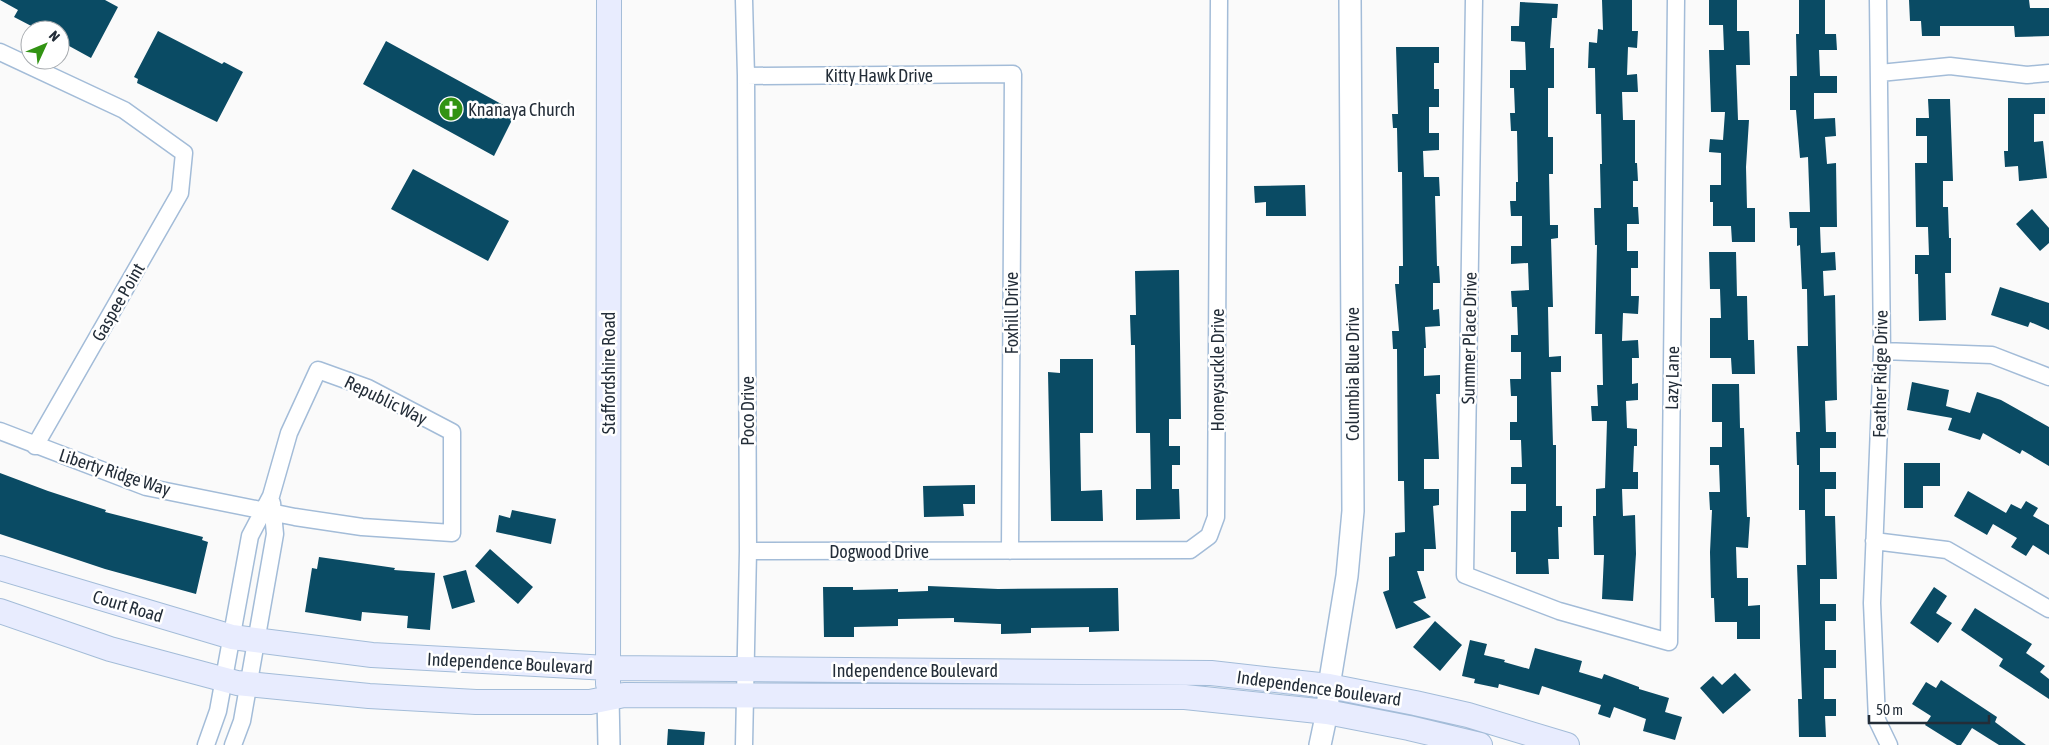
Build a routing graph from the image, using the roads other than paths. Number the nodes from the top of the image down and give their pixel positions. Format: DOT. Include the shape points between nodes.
graph roads {
  1 [pos="609,0"];
  2 [pos="744,0"];
  3 [pos="1219,0"];
  4 [pos="1350,0"];
  5 [pos="1474,0"];
  6 [pos="1676,0"];
  7 [pos="1878,0"];
  8 [pos="1,55"];
  9 [pos="1880,73"];
  10 [pos="2049,73"];
  11 [pos="1012,74"];
  12 [pos="746,76"];
  13 [pos="1882,351"];
  14 [pos="2049,377"];
  15 [pos="0,431"];
  16 [pos="35,446"];
  17 [pos="267,511"];
  18 [pos="452,533"];
  19 [pos="1874,541"];
  20 [pos="748,550"];
  21 [pos="1010,551"];
  22 [pos="0,568"];
  23 [pos="2049,609"];
  24 [pos="0,611"];
  25 [pos="1559,611"];
  26 [pos="232,637"];
  27 [pos="256,641"];
  28 [pos="608,668"];
  29 [pos="744,669"];
  30 [pos="1032,670"];
  31 [pos="236,682"];
  32 [pos="1329,686"];
  33 [pos="744,694"];
  34 [pos="1031,696"];
  35 [pos="608,698"];
  36 [pos="1327,712"];
  37 [pos="206,745"];
  38 [pos="233,745"];
  39 [pos="609,745"];
  40 [pos="744,745"];
  41 [pos="1320,745"];
  42 [pos="1480,745"];
  43 [pos="1567,745"];
  44 [pos="1889,745"];
  1 -- 28 [label="main road, Staffordshire Road"];
  2 -- 12 [label="street, Poco Drive"];
  3 -- 21 [label="street, Honeysuckle Drive" via="1216,517 1209,536 1190,550"];
  4 -- 32 [label="street, Columbia Blue Drive" via="1354,510"];
  5 -- 25 [label="street, Summer Place Drive" via="1465,575"];
  6 -- 25 [label="street, Lazy Lane" via="1669,642"];
  7 -- 9 [label="street, Feather Ridge Drive"];
  8 -- 16 [label="street, Gaspee Point" via="124,110 184,153 180,194"];
  9 -- 10 [label="street" via="1950,66 2027,75"];
  9 -- 13 [label="street, Feather Ridge Drive"];
  11 -- 12 [label="street, Kitty Hawk Drive"];
  11 -- 21 [label="street, Foxhill Drive"];
  12 -- 20 [label="street, Poco Drive"];
  13 -- 14 [label="street" via="1992,355"];
  13 -- 19 [label="street, Feather Ridge Drive"];
  15 -- 16 [label="street, Liberty Ridge Way"];
  16 -- 17 [label="street, Liberty Ridge Way" via="146,487"];
  17 -- 18 [label="street, Liberty Ridge Way" via="362,527"];
  17 -- 18 [label="street, Republic Way" via="289,433 318,370 368,388 452,432"];
  17 -- 26 [label="street" via="250,536"];
  17 -- 27 [label="street" via="275,534"];
  19 -- 23 [label="street" via="1947,550"];
  19 -- 44 [label="street, Feather Ridge Drive" via="1872,603 1877,720"];
  20 -- 21 [label="street, Dogwood Drive"];
  20 -- 29 [label="street, Poco Drive"];
  22 -- 26 [label="main road, Court Road"];
  24 -- 31 [label="main road" via="110,649"];
  26 -- 27 [label="main road, Court Road"];
  26 -- 31 [label="street"];
  27 -- 28 [label="main road, Independence Boulevard" via="420,659"];
  27 -- 31 [label="street"];
  28 -- 29 [label="main road, Independence Boulevard"];
  28 -- 35 [label="main road, Staffordshire Road"];
  29 -- 30 [label="main road, Independence Boulevard"];
  29 -- 33 [label="street, Poco Drive"];
  30 -- 32 [label="main road, Independence Boulevard" via="1211,673"];
  30 -- 34 [label="main road"];
  31 -- 35 [label="main road, Independence Boulevard" via="369,696 476,702 583,702"];
  31 -- 37 [label="street" via="218,711"];
  31 -- 38 [label="street" via="242,721"];
  32 -- 36 [label="street, Columbia Blue Drive"];
  32 -- 43 [label="main road, Independence Boulevard" via="1468,715"];
  33 -- 34 [label="main road, Independence Boulevard"];
  33 -- 35 [label="main road, Independence Boulevard" via="624,695"];
  33 -- 40 [label="street, Poco Drive"];
  34 -- 36 [label="main road, Independence Boulevard" via="1184,697"];
  35 -- 39 [label="street, Staffordshire Road"];
  36 -- 41 [label="street, Columbia Blue Drive"];
  36 -- 42 [label="main road, Independence Boulevard"];
}
